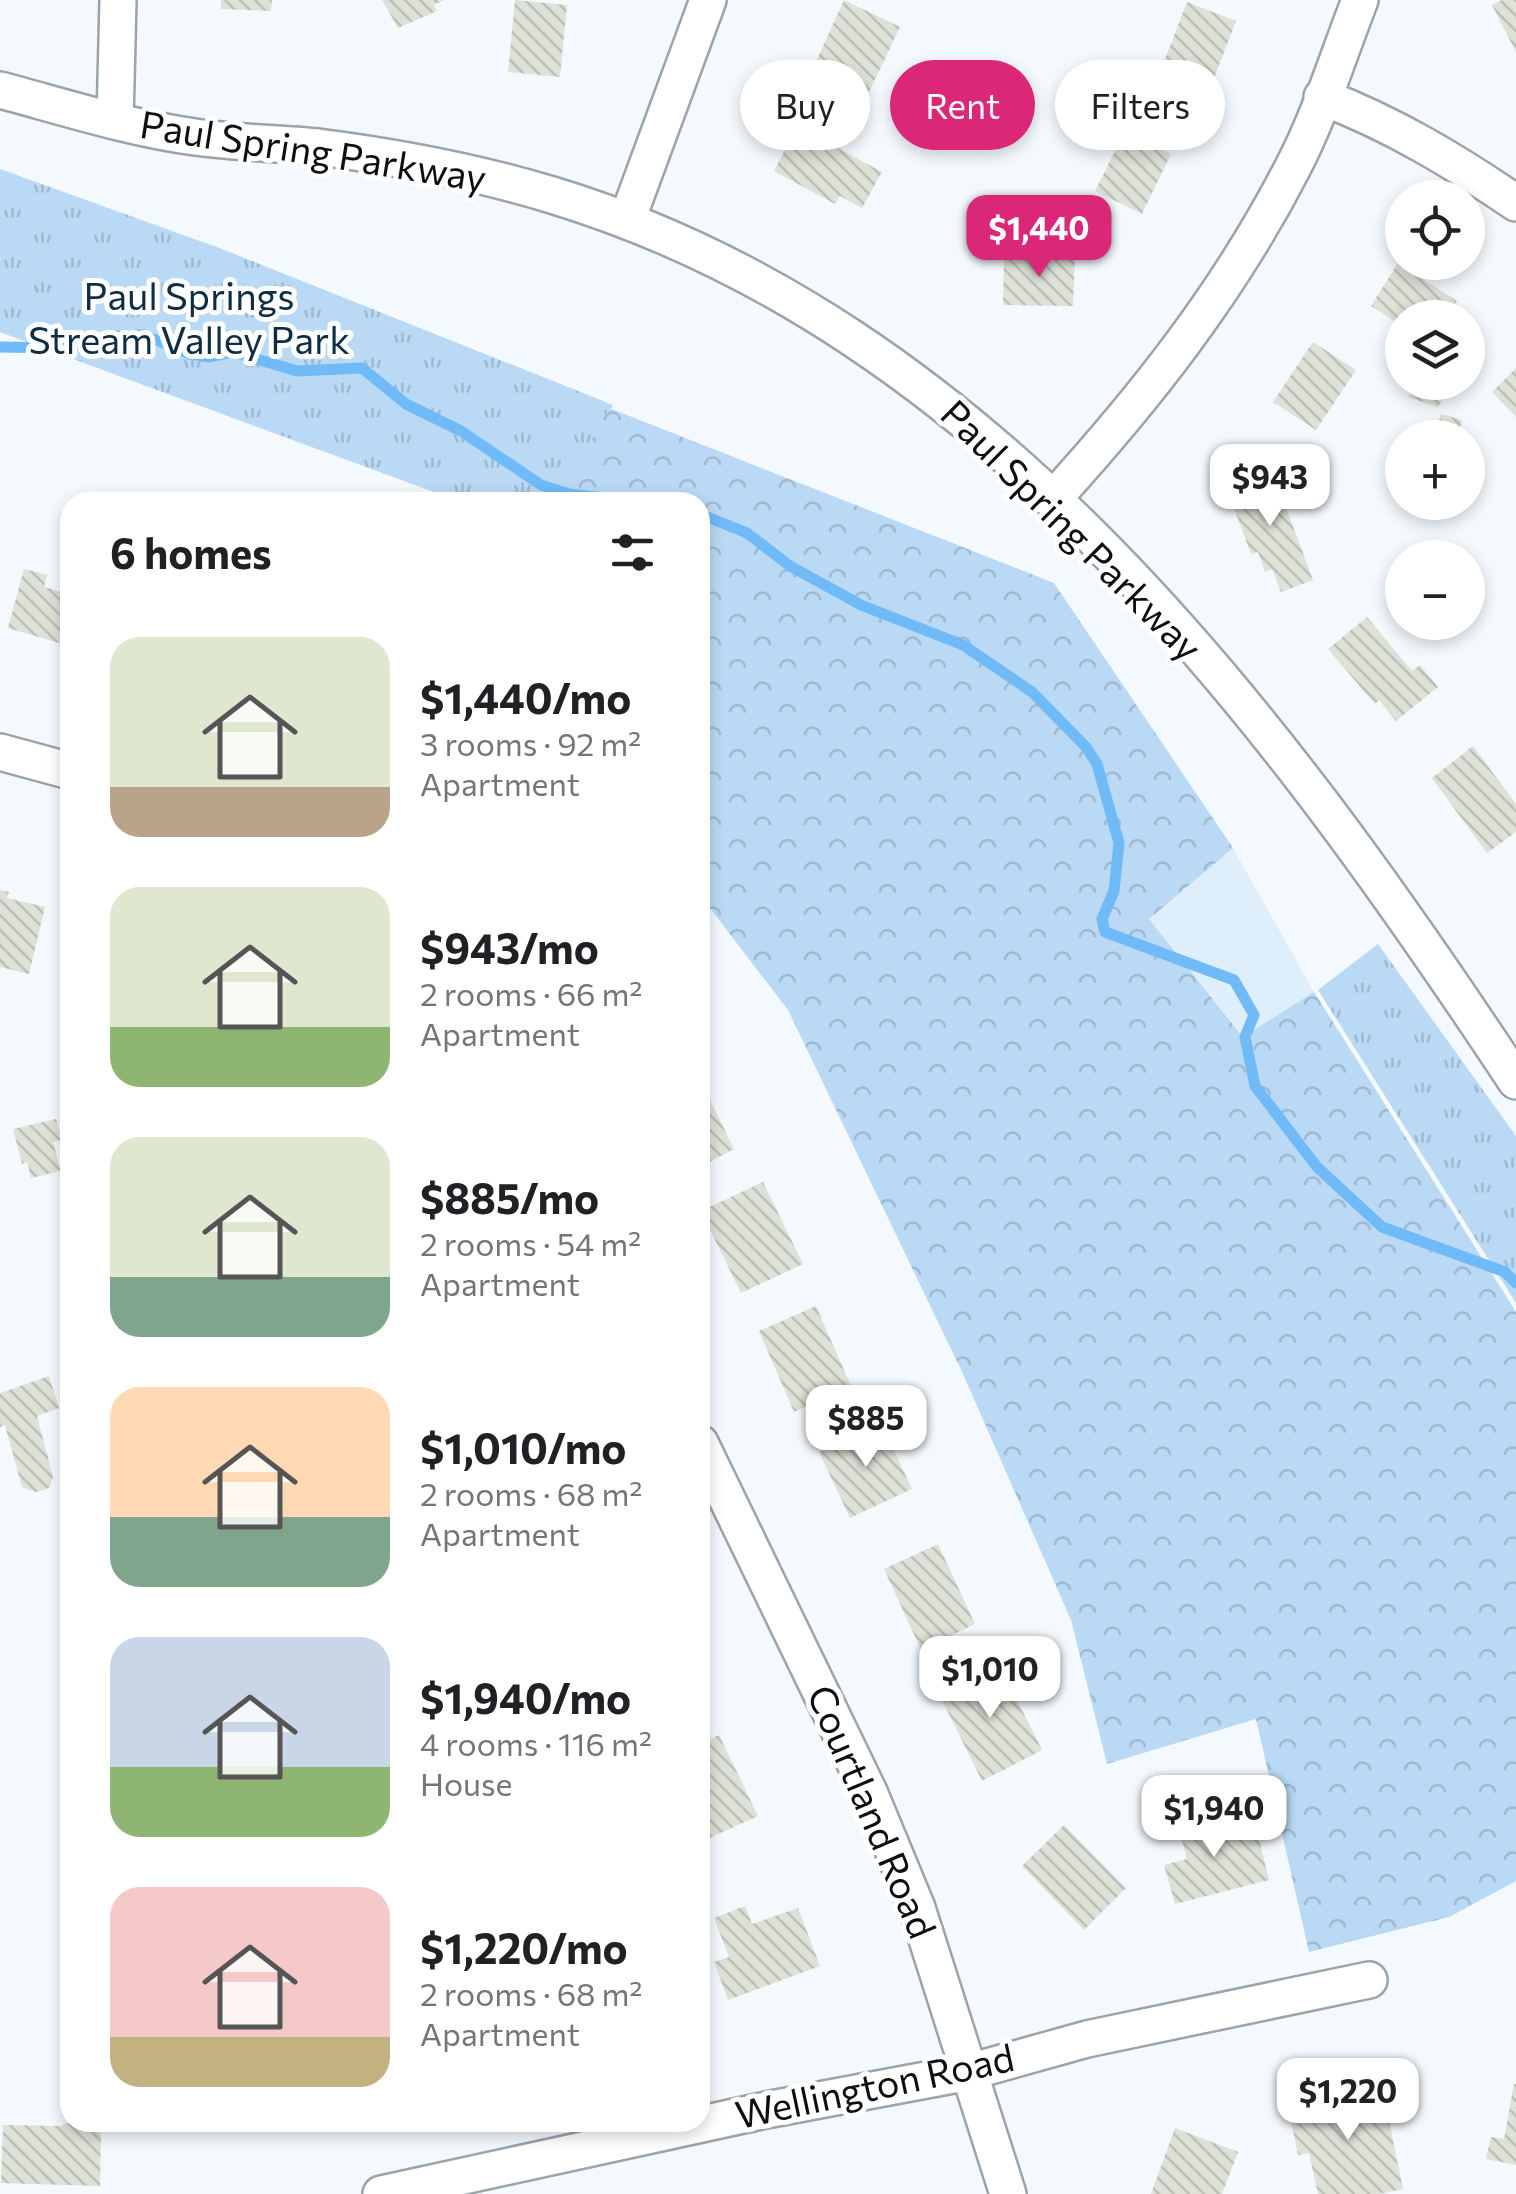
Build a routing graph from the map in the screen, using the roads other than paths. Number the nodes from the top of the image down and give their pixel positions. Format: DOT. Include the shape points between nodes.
graph roads {
  1 [pos="118,0"];
  2 [pos="708,0"];
  3 [pos="1360,0"];
  4 [pos="0,90"];
  5 [pos="1322,97"];
  6 [pos="115,120"];
  7 [pos="1516,204"];
  8 [pos="627,220"];
  9 [pos="1052,500"];
  10 [pos="0,752"];
  11 [pos="60,768"];
  12 [pos="1516,1080"];
  13 [pos="710,1464"];
  14 [pos="1369,1980"];
  15 [pos="970,2072"];
  16 [pos="710,2122"];
  17 [pos="665,2132"];
  18 [pos="382,2194"];
  19 [pos="1008,2194"];
  1 -- 6 [label="street"];
  2 -- 8 [label="street"];
  3 -- 5 [label="street"];
  4 -- 6 [label="street, Paul Spring Parkway"];
  5 -- 7 [label="street" via="1380,120"];
  5 -- 9 [label="street" via="1270,210 1190,337"];
  6 -- 8 [label="street, Paul Spring Parkway" via="194,137 427,164"];
  8 -- 9 [label="street, Paul Spring Parkway" via="845,332 949,406"];
  9 -- 12 [label="street, Paul Spring Parkway" via="1161,611 1307,780"];
  10 -- 11 [label="street"];
  13 -- 15 [label="street, Courtland Road" via="869,1792"];
  14 -- 15 [label="street, Wellington Road" via="1087,2039"];
  15 -- 16 [label="street, Wellington Road"];
  15 -- 19 [label="street, Courtland Road"];
  17 -- 18 [label="street, Wellington Road"];
}
